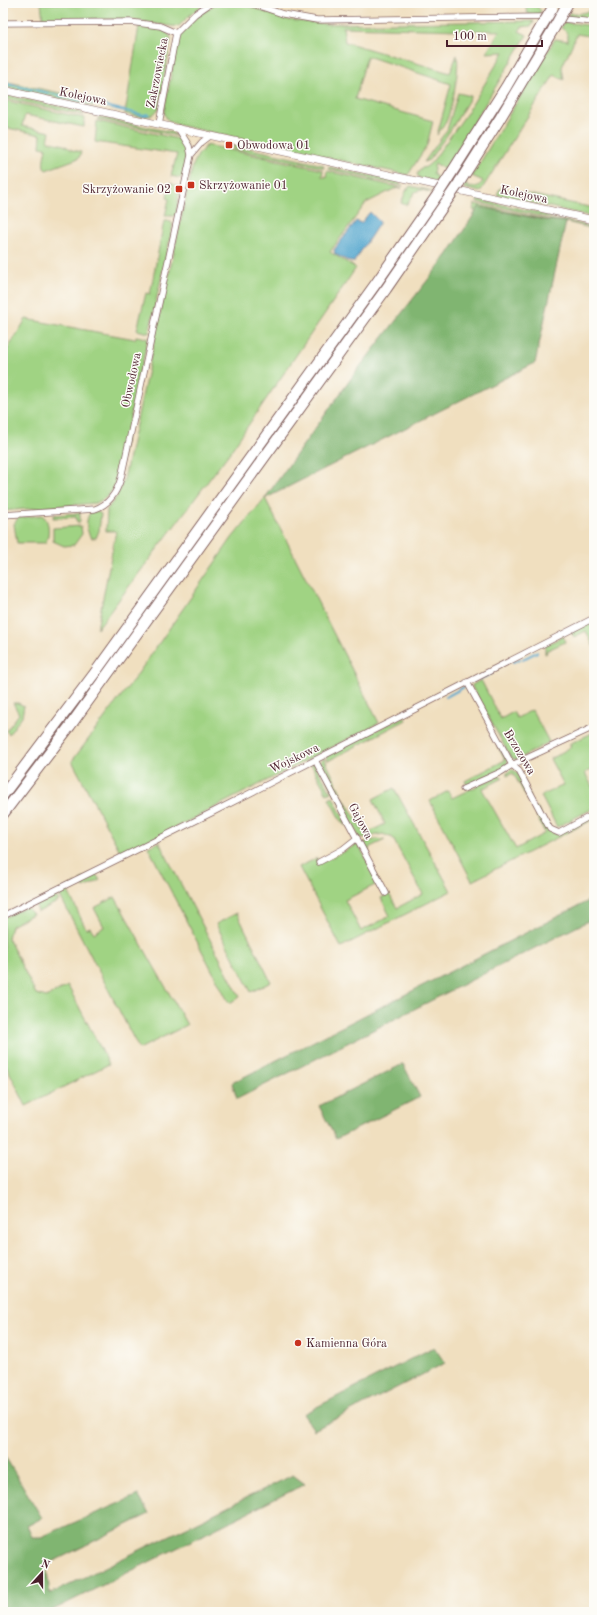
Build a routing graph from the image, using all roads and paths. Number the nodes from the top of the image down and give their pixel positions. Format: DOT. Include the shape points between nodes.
graph roads {
  1 [pos="211,3"];
  2 [pos="250,3"];
  3 [pos="553,6"];
  4 [pos="566,7"];
  5 [pos="594,22"];
  6 [pos="3,23"];
  7 [pos="176,33"];
  8 [pos="3,90"];
  9 [pos="159,124"];
  10 [pos="178,128"];
  11 [pos="210,136"];
  12 [pos="192,155"];
  13 [pos="449,189"];
  14 [pos="594,220"];
  15 [pos="3,515"];
  16 [pos="594,618"];
  17 [pos="468,682"];
  18 [pos="594,727"];
  19 [pos="315,760"];
  20 [pos="512,765"];
  21 [pos="463,789"];
  22 [pos="3,795"];
  23 [pos="3,814"];
  24 [pos="594,814"];
  25 [pos="357,838"];
  26 [pos="319,862"];
  27 [pos="386,893"];
  28 [pos="3,916"];
  1 -- 7 [label="street" via="195,14"];
  2 -- 5 [label="street" via="283,14 317,20 541,17"];
  3 -- 13 [label="highway, bridge"];
  4 -- 13 [label="highway, bridge" via="459,183"];
  6 -- 7 [label="street, Zakrzowiecka" via="130,22 160,26"];
  7 -- 9 [label="street, Zakrzowiecka"];
  8 -- 9 [label="street, Kolejowa"];
  9 -- 10 [label="street, Kolejowa"];
  10 -- 11 [label="street, Kolejowa"];
  10 -- 12 [label="street"];
  11 -- 12 [label="street, Obwodowa"];
  11 -- 13 [label="street, Kolejowa"];
  12 -- 15 [label="street, Obwodowa" via="121,478 115,492 103,506 96,508"];
  13 -- 14 [label="street, Kolejowa"];
  13 -- 22 [label="highway, bridge" via="438,194 107,656"];
  13 -- 23 [label="highway" via="386,288 70,726"];
  16 -- 17 [label="street, Wojskowa"];
  17 -- 19 [label="street, Wojskowa"];
  17 -- 20 [label="street, Brzozowa"];
  18 -- 20 [label="street"];
  19 -- 25 [label="street, Gajowa"];
  19 -- 28 [label="street, Wojskowa"];
  20 -- 21 [label="street"];
  20 -- 24 [label="street, Brzozowa" via="519,770 549,827 555,832 559,833"];
  25 -- 26 [label="street" via="343,850"];
  25 -- 27 [label="street, Gajowa"];
}
